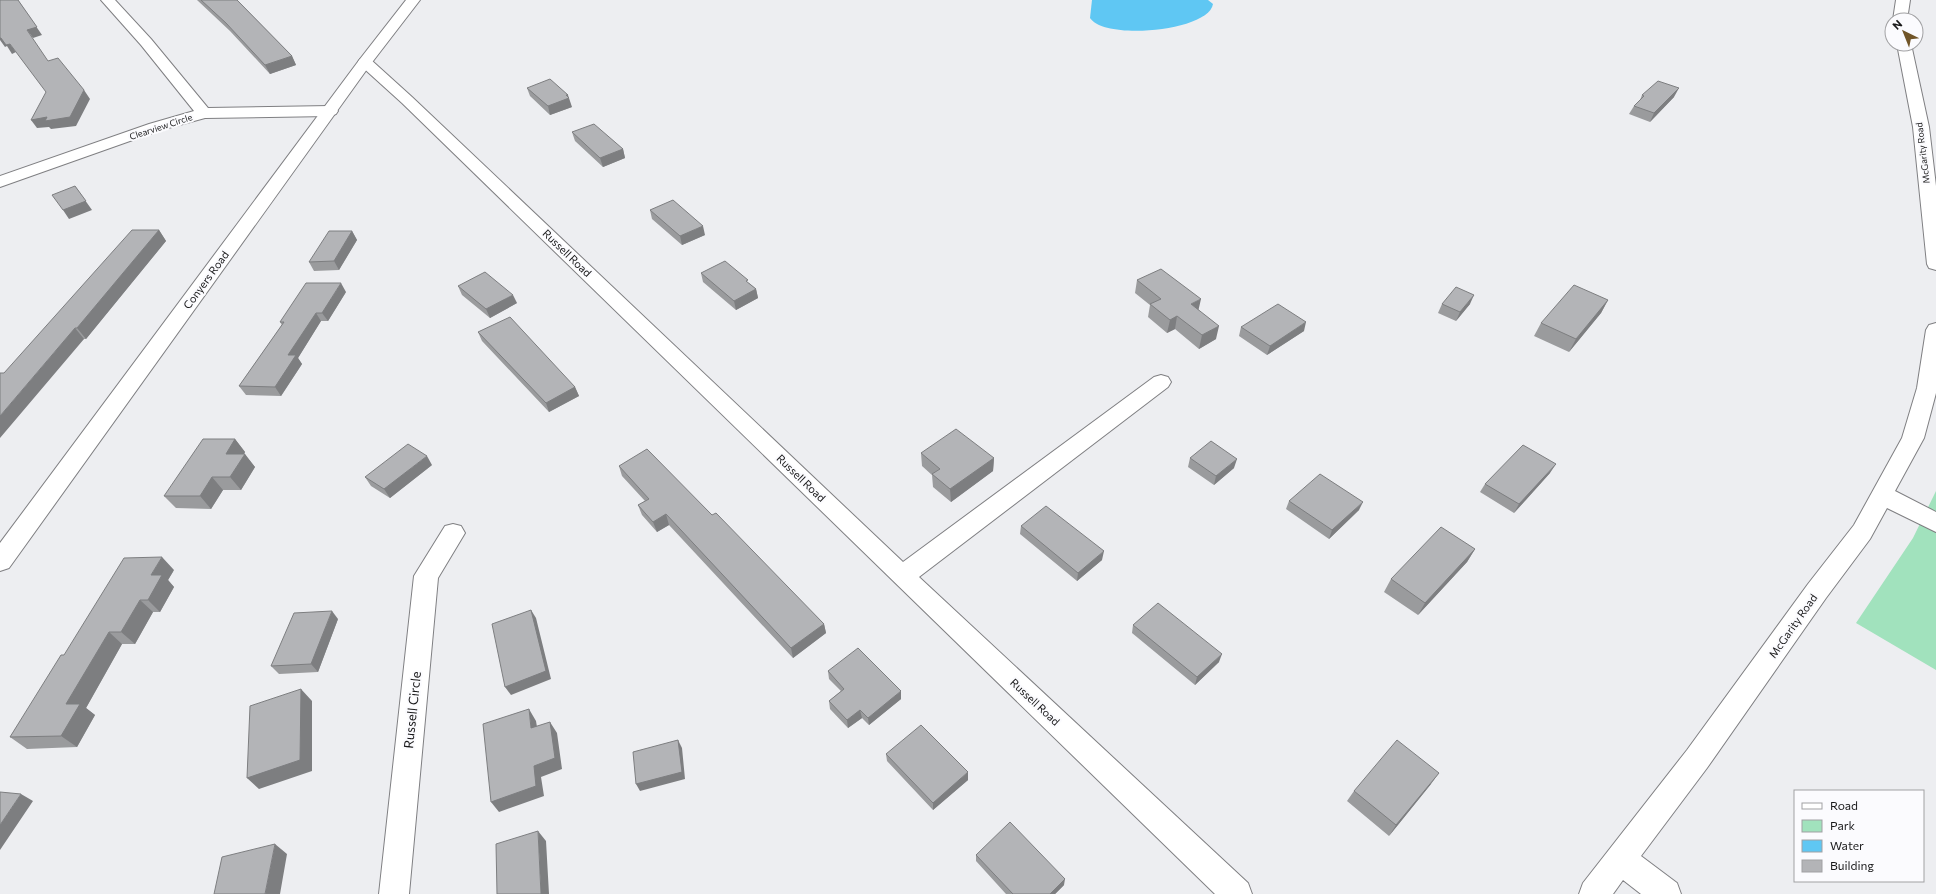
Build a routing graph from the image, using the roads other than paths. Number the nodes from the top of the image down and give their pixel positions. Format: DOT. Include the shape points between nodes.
graph roads {
  1 [pos="108,0"];
  2 [pos="413,0"];
  3 [pos="1903,0"];
  4 [pos="1901,12"];
  5 [pos="1906,52"];
  6 [pos="365,62"];
  7 [pos="330,111"];
  8 [pos="204,113"];
  9 [pos="1929,135"];
  10 [pos="0,182"];
  11 [pos="1936,264"];
  12 [pos="1936,330"];
  13 [pos="1161,382"];
  14 [pos="1882,495"];
  15 [pos="1936,523"];
  16 [pos="453,533"];
  17 [pos="0,561"];
  18 [pos="902,576"];
  19 [pos="1620,859"];
  20 [pos="394,894"];
  21 [pos="1237,894"];
  22 [pos="1594,894"];
  23 [pos="1666,894"];
  1 -- 8 [label="street, Clearview Circle"];
  2 -- 6 [label="street, Conyers Road"];
  3 -- 4 [label="street"];
  5 -- 9 [label="street, McGarity Road"];
  6 -- 7 [label="street, Conyers Road"];
  6 -- 18 [label="street, Russell Road"];
  7 -- 8 [label="street"];
  7 -- 17 [label="street, Conyers Road"];
  8 -- 10 [label="street, Clearview Circle" via="155,127"];
  9 -- 11 [label="street, McGarity Road"];
  12 -- 14 [label="street, McGarity Road" via="1927,388 1913,438"];
  13 -- 18 [label="street"];
  14 -- 15 [label="street"];
  14 -- 19 [label="street, McGarity Road" via="1862,532 1698,759"];
  16 -- 20 [label="street, Russell Circle" via="426,576"];
  18 -- 21 [label="street, Russell Road"];
  19 -- 22 [label="street, McGarity Road"];
  19 -- 23 [label="street"];
}
